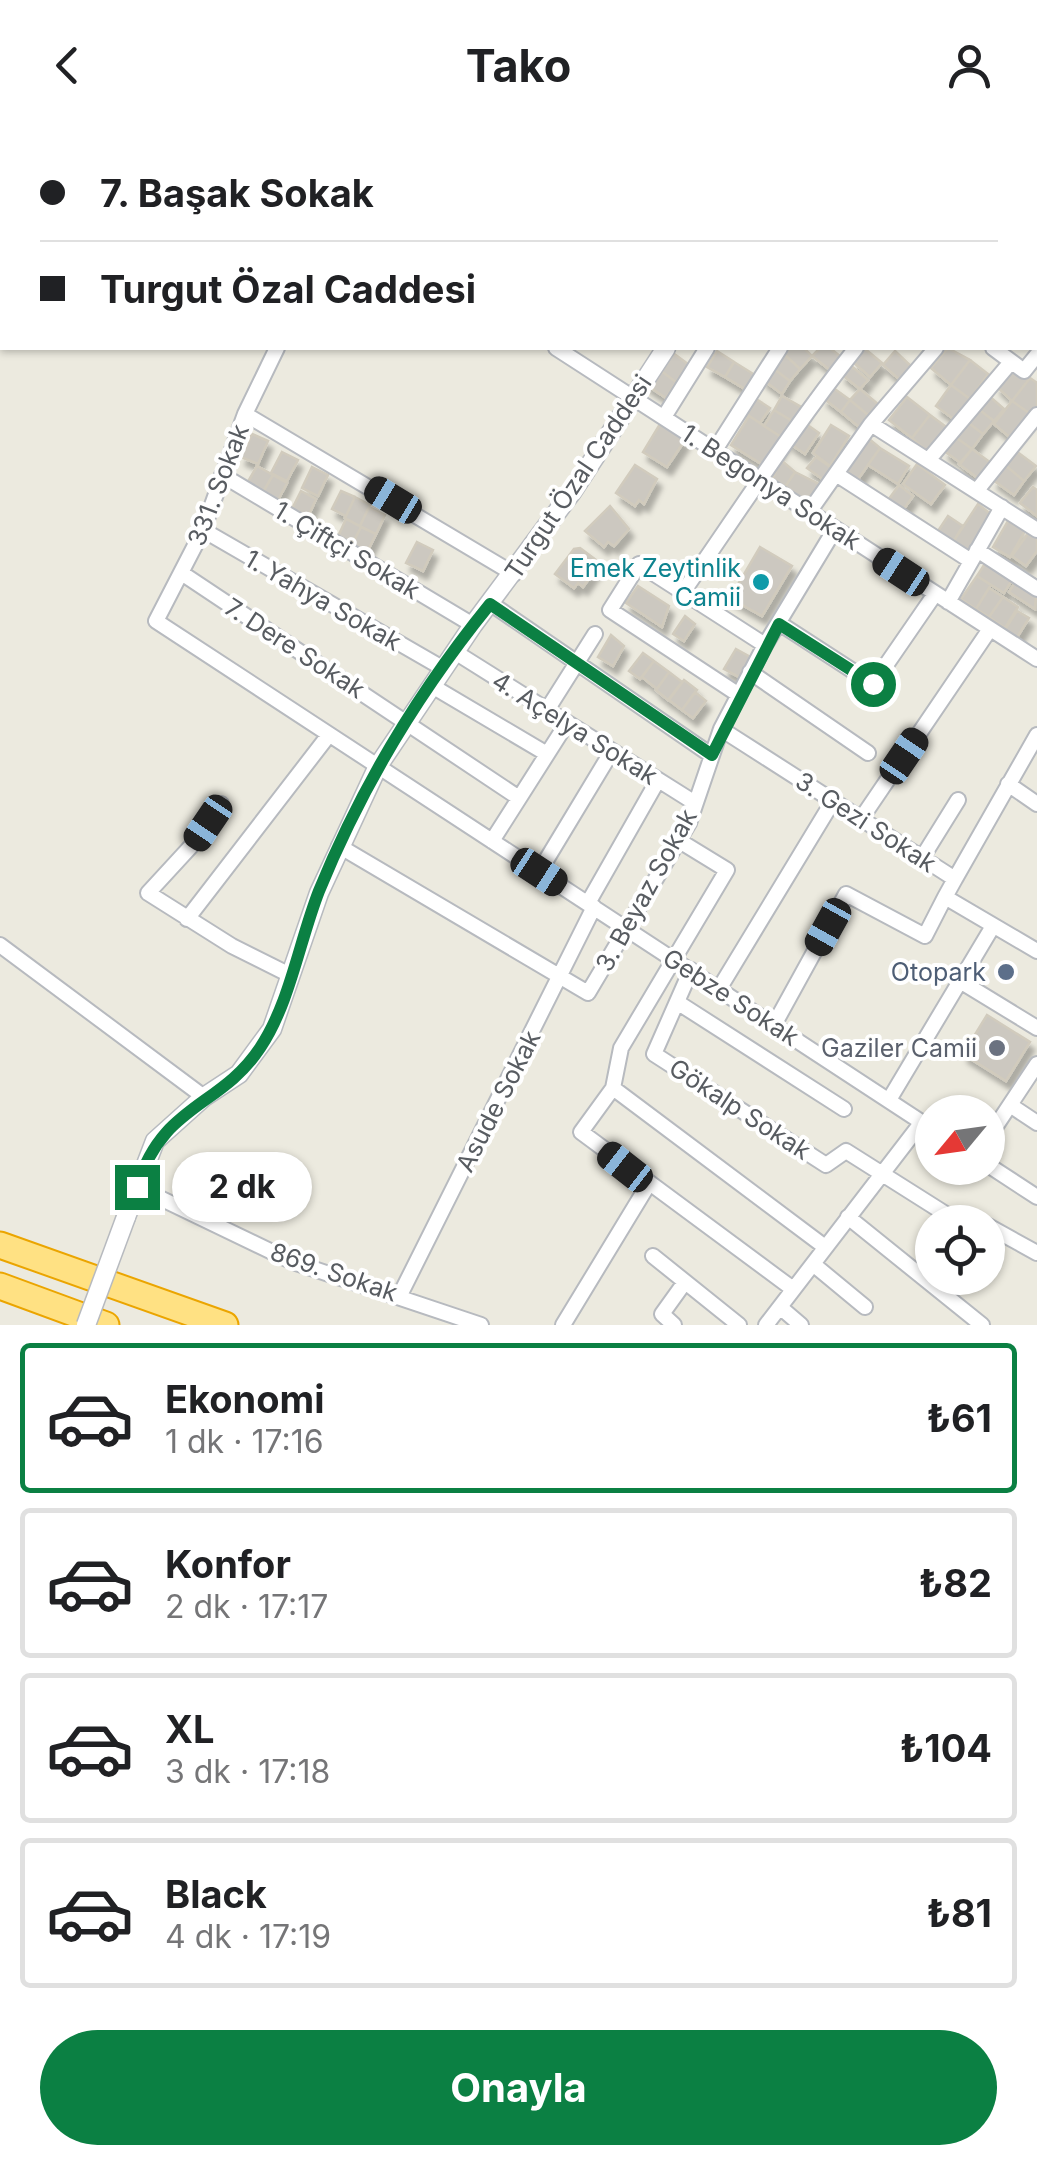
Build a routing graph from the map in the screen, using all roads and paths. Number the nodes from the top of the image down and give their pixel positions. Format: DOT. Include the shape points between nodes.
graph roads {
  1 [pos="276,350"];
  2 [pos="559,350"];
  3 [pos="665,350"];
  4 [pos="706,350"];
  5 [pos="779,350"];
  6 [pos="854,350"];
  7 [pos="934,350"];
  8 [pos="996,350"];
  9 [pos="1037,355"];
  10 [pos="1011,362"];
  11 [pos="632,397"];
  12 [pos="245,414"];
  13 [pos="1037,415"];
  14 [pos="664,417"];
  15 [pos="871,424"];
  16 [pos="716,450"];
  17 [pos="930,458"];
  18 [pos="836,474"];
  19 [pos="222,476"];
  20 [pos="760,482"];
  21 [pos="978,489"];
  22 [pos="1002,506"];
  23 [pos="809,512"];
  24 [pos="1036,527"];
  25 [pos="834,529"];
  26 [pos="204,530"];
  27 [pos="974,555"];
  28 [pos="183,574"];
  29 [pos="514,574"];
  30 [pos="1037,589"];
  31 [pos="683,592"];
  32 [pos="941,598"];
  33 [pos="490,604"];
  34 [pos="156,622"];
  35 [pos="779,624"];
  36 [pos="473,625"];
  37 [pos="990,629"];
  38 [pos="595,634"];
  39 [pos="764,645"];
  40 [pos="455,652"];
  41 [pos="1037,659"];
  42 [pos="576,662"];
  43 [pos="444,669"];
  44 [pos="750,672"];
  45 [pos="432,686"];
  46 [pos="739,695"];
  47 [pos="547,710"];
  48 [pos="408,722"];
  49 [pos="567,722"];
  50 [pos="721,730"];
  51 [pos="1037,735"];
  52 [pos="328,736"];
  53 [pos="612,751"];
  54 [pos="868,753"];
  55 [pos="547,754"];
  56 [pos="712,755"];
  57 [pos="378,766"];
  58 [pos="658,780"];
  59 [pos="1008,784"];
  60 [pos="519,798"];
  61 [pos="958,800"];
  62 [pos="1036,800"];
  63 [pos="833,801"];
  64 [pos="695,803"];
  65 [pos="220,804"];
  66 [pos="861,819"];
  67 [pos="678,840"];
  68 [pos="492,841"];
  69 [pos="339,846"];
  70 [pos="922,858"];
  71 [pos="539,872"];
  72 [pos="954,879"];
  73 [pos="945,897"];
  74 [pos="591,905"];
  75 [pos="187,919"];
  76 [pos="624,926"];
  77 [pos="993,926"];
  78 [pos="0,945"];
  79 [pos="1037,951"];
  80 [pos="672,958"];
  81 [pos="691,970"];
  82 [pos="290,975"];
  83 [pos="560,977"];
  84 [pos="960,981"];
  85 [pos="719,989"];
  86 [pos="677,1002"];
  87 [pos="774,1025"];
  88 [pos="1037,1028"];
  89 [pos="1037,1064"];
  90 [pos="613,1088"];
  91 [pos="204,1097"];
  92 [pos="889,1100"];
  93 [pos="1010,1105"];
  94 [pos="844,1109"];
  95 [pos="1005,1112"];
  96 [pos="915,1117"];
  97 [pos="1037,1123"];
  98 [pos="915,1138"];
  99 [pos="882,1173"];
  100 [pos="1005,1176"];
  101 [pos="648,1185"];
  102 [pos="137,1187"];
  103 [pos="1037,1197"];
  104 [pos="932,1205"];
  105 [pos="848,1218"];
  106 [pos="1005,1235"];
  107 [pos="0,1245"];
  108 [pos="826,1247"];
  109 [pos="1037,1253"];
  110 [pos="653,1256"];
  111 [pos="813,1264"];
  112 [pos="686,1282"];
  113 [pos="0,1286"];
  114 [pos="793,1289"];
  115 [pos="400,1295"];
  116 [pos="780,1307"];
  117 [pos="865,1307"];
  118 [pos="976,1323"];
  119 [pos="86,1325"];
  120 [pos="106,1325"];
  121 [pos="225,1325"];
  122 [pos="480,1325"];
  123 [pos="564,1325"];
  124 [pos="674,1325"];
  125 [pos="739,1325"];
  126 [pos="766,1325"];
  127 [pos="801,1325"];
  1 -- 12 [label="street, 331. Sokak"];
  2 -- 11 [label="street, 1. Begonya Sokak"];
  3 -- 11 [label="street, Turgut Özal Caddesi"];
  4 -- 14 [label="street"];
  5 -- 16 [label="street"];
  6 -- 20 [label="street"];
  7 -- 15 [label="street"];
  8 -- 10 [label="street"];
  9 -- 10 [label="street" via="1024,371"];
  10 -- 17 [label="street"];
  11 -- 14 [label="street, 1. Begonya Sokak"];
  11 -- 29 [label="street, Turgut Özal Caddesi"];
  12 -- 19 [label="street, 331. Sokak"];
  12 -- 29 [label="street"];
  13 -- 21 [label="street"];
  14 -- 16 [label="street, 1. Begonya Sokak"];
  15 -- 17 [label="street"];
  15 -- 18 [label="street"];
  16 -- 20 [label="street, 1. Begonya Sokak"];
  17 -- 21 [label="street"];
  18 -- 23 [label="street"];
  18 -- 27 [label="street"];
  19 -- 26 [label="street, 331. Sokak"];
  19 -- 36 [label="street, 1. Çiftçi Sokak"];
  20 -- 23 [label="street, 1. Begonya Sokak"];
  20 -- 31 [label="street"];
  21 -- 22 [label="street"];
  22 -- 24 [label="street"];
  22 -- 27 [label="street"];
  23 -- 25 [label="street, 1. Begonya Sokak"];
  25 -- 32 [label="street, 1. Begonya Sokak"];
  25 -- 35 [label="street, 3. Beyaz Sokak"];
  26 -- 28 [label="street, 331. Sokak"];
  26 -- 43 [label="street, 1. Yahya Sokak"];
  27 -- 30 [label="street"];
  27 -- 32 [label="street"];
  28 -- 34 [label="street, 331. Sokak"];
  28 -- 48 [label="street, 7. Dere Sokak"];
  29 -- 33 [label="street, Turgut Özal Caddesi"];
  31 -- 39 [label="street"];
  31 -- 46 [label="street" via="639,564 610,610"];
  32 -- 35 [label="street" via="873,684"];
  32 -- 37 [label="street, 1. Begonya Sokak"];
  33 -- 36 [label="street, Turgut Özal Caddesi"];
  33 -- 42 [label="street"];
  34 -- 52 [label="street, Gebze Sokak"];
  35 -- 39 [label="street, 3. Beyaz Sokak"];
  36 -- 40 [label="street, Turgut Özal Caddesi"];
  37 -- 41 [label="street, 1. Begonya Sokak"];
  37 -- 66 [label="street"];
  38 -- 42 [label="street"];
  39 -- 44 [label="street, 3. Beyaz Sokak"];
  40 -- 43 [label="street, Turgut Özal Caddesi"];
  40 -- 47 [label="street, 4. Açelya Sokak"];
  42 -- 47 [label="street"];
  42 -- 56 [label="street"];
  43 -- 45 [label="street, Turgut Özal Caddesi"];
  44 -- 46 [label="street, 3. Beyaz Sokak"];
  44 -- 54 [label="street"];
  45 -- 48 [label="street, Turgut Özal Caddesi"];
  45 -- 55 [label="street"];
  46 -- 50 [label="street, 3. Beyaz Sokak"];
  47 -- 49 [label="street, 4. Açelya Sokak"];
  48 -- 57 [label="street, Turgut Özal Caddesi"];
  48 -- 60 [label="street, 7. Dere Sokak"];
  49 -- 53 [label="street, 4. Açelya Sokak"];
  49 -- 55 [label="street"];
  50 -- 56 [label="street, 3. Beyaz Sokak"];
  50 -- 63 [label="street, 3. Gezi Sokak"];
  51 -- 59 [label="street"];
  52 -- 57 [label="street, Gebze Sokak"];
  52 -- 75 [label="street"];
  53 -- 58 [label="street, 4. Açelya Sokak"];
  53 -- 71 [label="street"];
  55 -- 60 [label="street"];
  56 -- 64 [label="street, 3. Beyaz Sokak"];
  57 -- 68 [label="street, Gebze Sokak"];
  57 -- 69 [label="street, Turgut Özal Caddesi"];
  58 -- 64 [label="street, 4. Açelya Sokak"];
  58 -- 74 [label="street, Asude Sokak"];
  59 -- 62 [label="street"];
  59 -- 72 [label="street"];
  60 -- 68 [label="street"];
  61 -- 70 [label="street"];
  63 -- 66 [label="street, 3. Gezi Sokak"];
  63 -- 85 [label="street"];
  64 -- 67 [label="street, 3. Beyaz Sokak"];
  65 -- 75 [label="street" via="148,892"];
  66 -- 70 [label="street, 3. Gezi Sokak"];
  67 -- 76 [label="street, 3. Beyaz Sokak"];
  67 -- 80 [label="street" via="727,870"];
  68 -- 71 [label="street, Gebze Sokak"];
  69 -- 82 [label="street, Turgut Özal Caddesi"];
  69 -- 83 [label="street, 3. Beyaz Sokak"];
  70 -- 72 [label="street, 3. Gezi Sokak"];
  71 -- 74 [label="street, Gebze Sokak"];
  72 -- 73 [label="street, 3. Gezi Sokak"];
  73 -- 77 [label="street, 3. Gezi Sokak"];
  73 -- 87 [label="street" via="925,936 846,894"];
  74 -- 76 [label="street, Gebze Sokak"];
  74 -- 83 [label="street, Asude Sokak"];
  75 -- 82 [label="street"];
  76 -- 80 [label="street, Gebze Sokak"];
  76 -- 83 [label="street, 3. Beyaz Sokak" via="588,993"];
  77 -- 79 [label="street, 3. Gezi Sokak"];
  77 -- 84 [label="street"];
  78 -- 91 [label="street"];
  80 -- 81 [label="street, Gebze Sokak"];
  80 -- 90 [label="street" via="621,1048"];
  81 -- 85 [label="street, Gebze Sokak"];
  81 -- 86 [label="street"];
  82 -- 91 [label="street, Turgut Özal Caddesi" via="272,1030 257,1052 240,1074"];
  83 -- 115 [label="street, Asude Sokak"];
  84 -- 88 [label="street"];
  84 -- 92 [label="street"];
  85 -- 87 [label="street, Gebze Sokak"];
  86 -- 94 [label="street"];
  86 -- 99 [label="street, Gökalp Sokak" via="654,1054 826,1165 846,1151"];
  87 -- 92 [label="street, Gebze Sokak"];
  89 -- 93 [label="street"];
  90 -- 101 [label="street" via="580,1132"];
  90 -- 108 [label="street"];
  91 -- 102 [label="street, Turgut Özal Caddesi" via="155,1141"];
  92 -- 96 [label="street, Gebze Sokak"];
  93 -- 95 [label="street"];
  93 -- 97 [label="street"];
  98 -- 99 [label="street"];
  99 -- 104 [label="street, Gökalp Sokak"];
  99 -- 105 [label="street"];
  100 -- 103 [label="street"];
  101 -- 114 [label="street"];
  101 -- 123 [label="street"];
  102 -- 115 [label="street, 869. Sokak" via="293,1262"];
  102 -- 119 [label="street, Turgut Özal Caddesi, bridge"];
  105 -- 108 [label="street"];
  105 -- 118 [label="street"];
  106 -- 109 [label="street"];
  107 -- 121 [label="highway"];
  108 -- 111 [label="street"];
  110 -- 112 [label="street"];
  111 -- 114 [label="street"];
  111 -- 117 [label="street"];
  112 -- 124 [label="street" via="662,1314"];
  112 -- 125 [label="street"];
  113 -- 120 [label="highway"];
  114 -- 116 [label="street"];
  115 -- 122 [label="street, 869. Sokak"];
  116 -- 126 [label="street"];
  116 -- 127 [label="street"];
}
